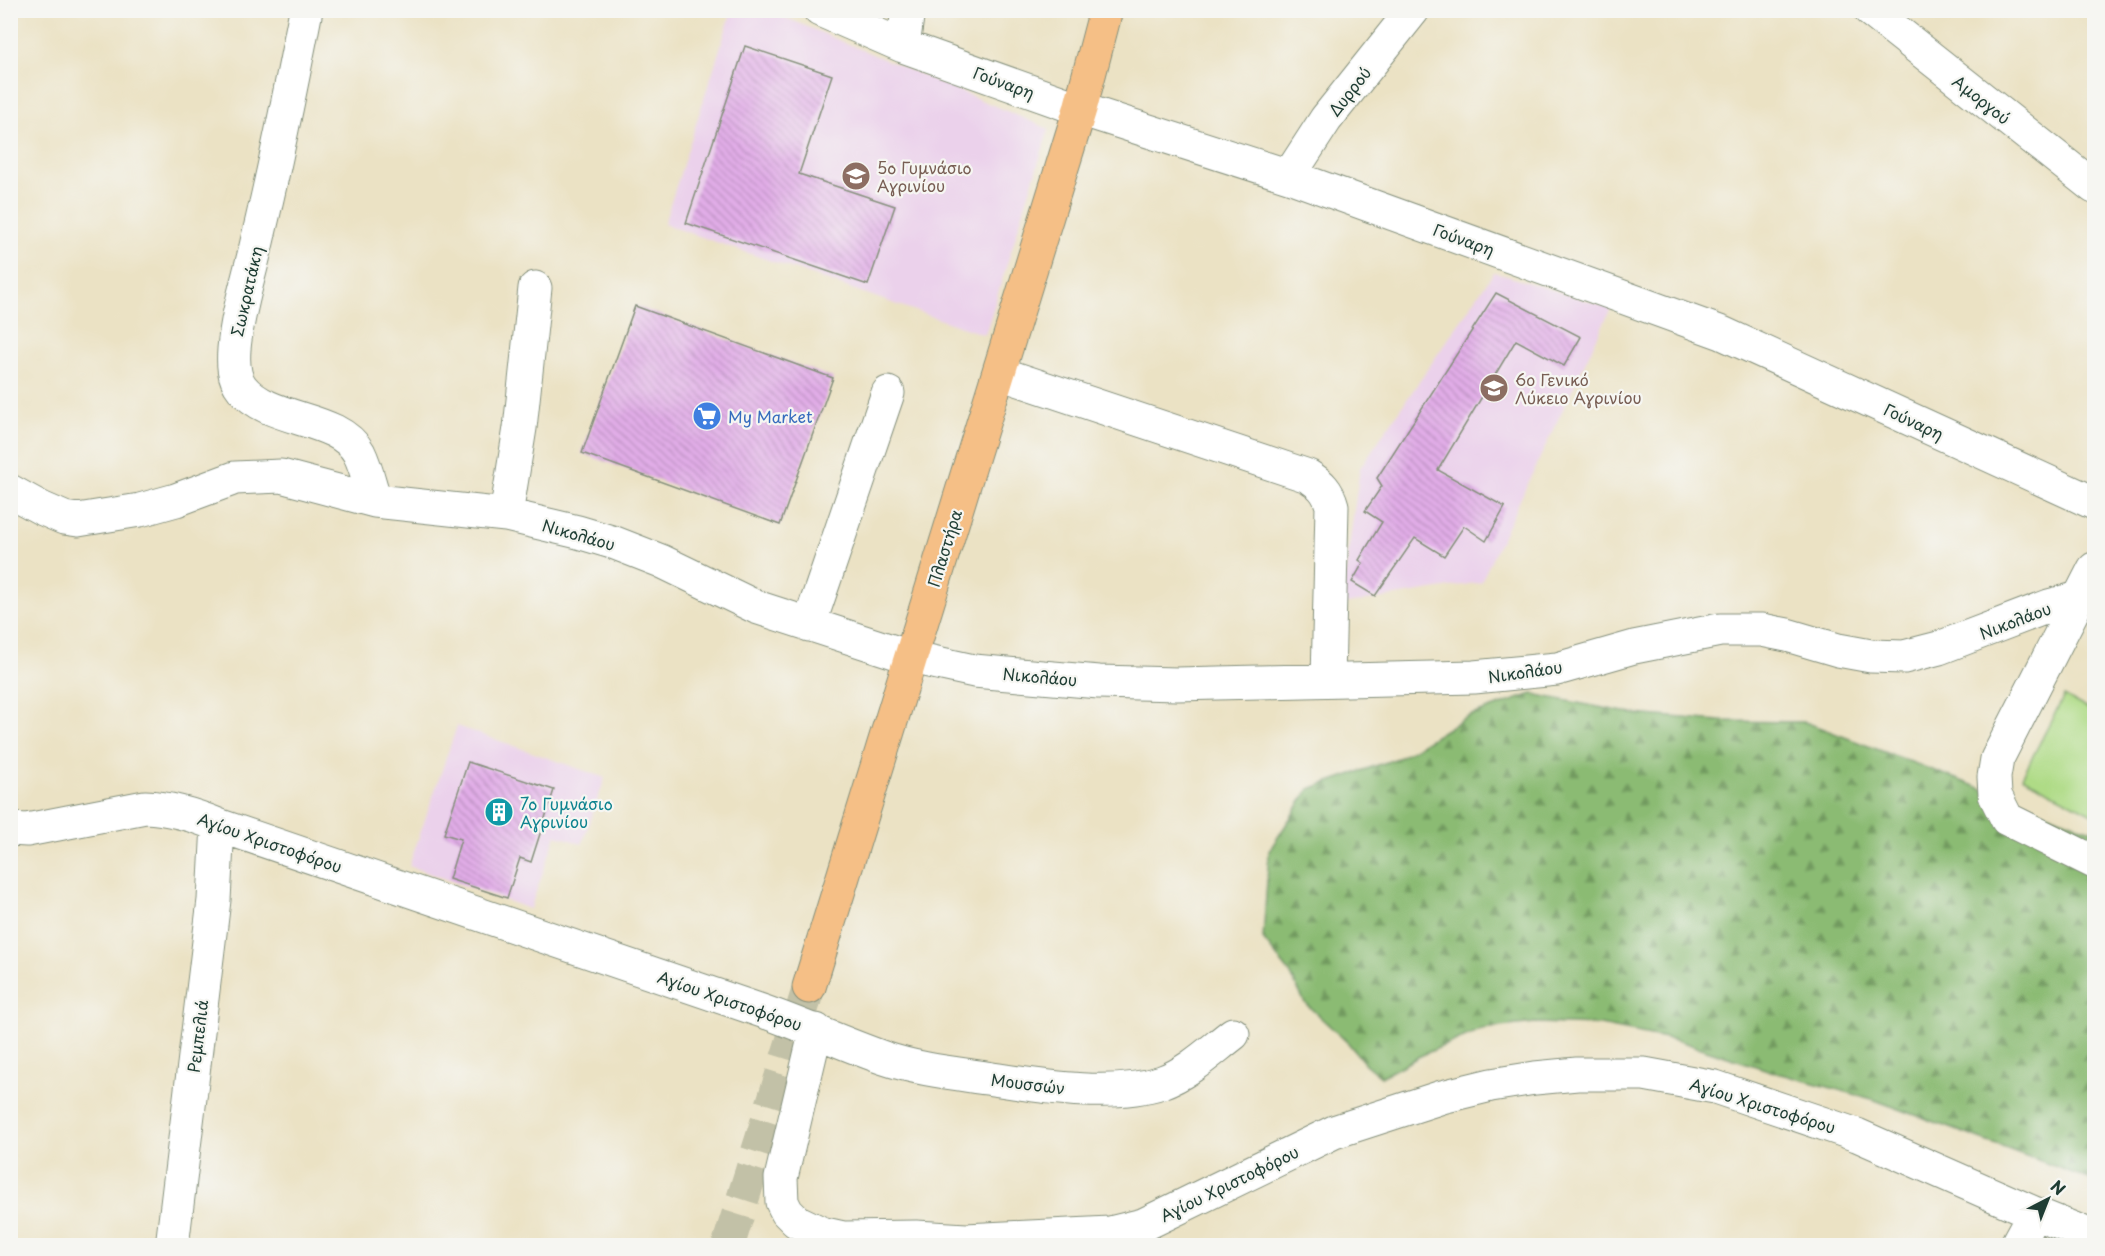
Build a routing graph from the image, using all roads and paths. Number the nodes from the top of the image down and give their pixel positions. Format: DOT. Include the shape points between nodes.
graph roads {
  1 [pos="306,10"];
  2 [pos="820,10"];
  3 [pos="908,10"];
  4 [pos="1106,10"];
  5 [pos="1413,10"];
  6 [pos="1870,10"];
  7 [pos="903,46"];
  8 [pos="1080,109"];
  9 [pos="1289,176"];
  10 [pos="2094,186"];
  11 [pos="535,288"];
  12 [pos="999,373"];
  13 [pos="888,393"];
  14 [pos="10,491"];
  15 [pos="375,501"];
  16 [pos="2094,503"];
  17 [pos="506,515"];
  18 [pos="2090,586"];
  19 [pos="809,625"];
  20 [pos="910,657"];
  21 [pos="1328,680"];
  22 [pos="218,825"];
  23 [pos="10,829"];
  24 [pos="2094,862"];
  25 [pos="809,987"];
  26 [pos="816,1030"];
  27 [pos="1233,1034"];
  28 [pos="2034,1213"];
  29 [pos="2094,1237"];
  30 [pos="967,1243"];
  31 [pos="172,1245"];
  32 [pos="2016,1245"];
  1 -- 15 [label="street, Σωκρατάκη" via="237,329 234,368 243,390 256,402 324,427 354,447"];
  2 -- 7 [label="street, Γούναρη"];
  3 -- 7 [label="street"];
  4 -- 8 [label="main road, Πλαστήρα"];
  5 -- 9 [label="street, Δυρρού" via="1326,119"];
  6 -- 10 [label="street, Αμοργού"];
  7 -- 8 [label="street, Γούναρη"];
  8 -- 9 [label="street, Γούναρη"];
  8 -- 12 [label="main road, Πλαστήρα"];
  9 -- 16 [label="street, Γούναρη" via="1722,333"];
  11 -- 17 [label="street"];
  12 -- 20 [label="main road, Πλαστήρα"];
  12 -- 21 [label="street" via="1308,476 1319,483 1332,506"];
  13 -- 19 [label="street"];
  14 -- 15 [label="street, Νικολάου" via="64,518 78,520 140,510 235,478 255,476 281,476"];
  15 -- 17 [label="street, Νικολάου"];
  17 -- 19 [label="street, Νικολάου" via="615,543 756,607"];
  18 -- 21 [label="street, Νικολάου" via="1939,648 1904,657 1838,650 1762,630 1720,630 1634,647 1557,669 1474,677"];
  18 -- 24 [label="street" via="1997,759 1994,777 1995,795 2007,819"];
  19 -- 20 [label="street, Νικολάου"];
  20 -- 21 [label="street, Νικολάου" via="974,671 1099,682"];
  20 -- 25 [label="main road, Πλαστήρα"];
  22 -- 23 [label="street, Αγίου Χριστοφόρου" via="195,816 145,807 27,830"];
  22 -- 26 [label="street, Αγίου Χριστοφόρου"];
  22 -- 31 [label="street, Ρεμπελιά" via="214,900"];
  26 -- 27 [label="street, Μουσσών" via="884,1058 921,1067 1042,1086 1117,1090 1163,1082"];
  26 -- 30 [label="street, Αγίου Χριστοφόρου" via="781,1178 782,1202 787,1212 821,1233 844,1238"];
  28 -- 29 [label="street, Αγίου Χριστοφόρου"];
  28 -- 30 [label="street, Αγίου Χριστοφόρου" via="1857,1135 1715,1087 1644,1074 1577,1074 1452,1094 1335,1132 1143,1225 1110,1233"];
  28 -- 32 [label="street"];
}
